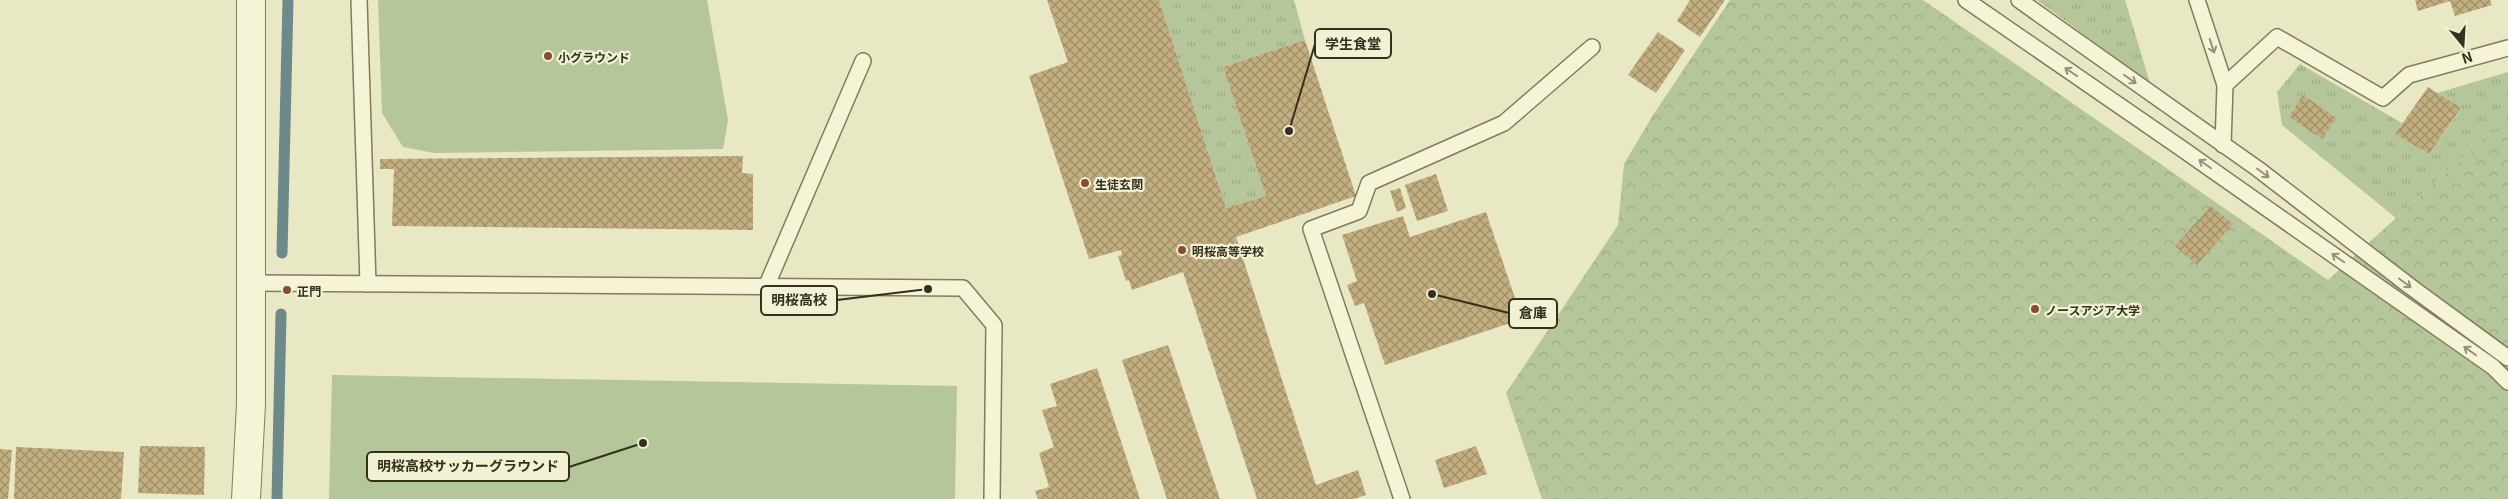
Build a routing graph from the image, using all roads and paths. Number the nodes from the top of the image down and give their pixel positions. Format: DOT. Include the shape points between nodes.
graph roads {
  1 [pos="251,0"];
  2 [pos="359,0"];
  3 [pos="1966,0"];
  4 [pos="2019,0"];
  5 [pos="2198,0"];
  6 [pos="1592,47"];
  7 [pos="2508,48"];
  8 [pos="863,61"];
  9 [pos="2225,85"];
  10 [pos="2223,145"];
  11 [pos="251,283"];
  12 [pos="368,284"];
  13 [pos="766,287"];
  14 [pos="2508,358"];
  15 [pos="2508,382"];
  16 [pos="246,499"];
  17 [pos="992,499"];
  18 [pos="1402,499"];
  1 -- 11 [label="street"];
  2 -- 12 [label="lane"];
  15 -- 3 [label="lane, one-way" via="2493,367"];
  4 -- 10 [label="lane, one-way"];
  5 -- 9 [label="lane, one-way"];
  6 -- 18 [label="lane" via="1504,123 1369,182 1359,211 1311,229"];
  7 -- 9 [label="lane" via="2409,75 2383,98 2277,37"];
  8 -- 13 [label="lane"];
  9 -- 10 [label="lane"];
  10 -- 14 [label="lane, one-way"];
  11 -- 12 [label="lane"];
  11 -- 16 [label="street" via="251,404"];
  12 -- 13 [label="lane"];
  13 -- 17 [label="lane" via="963,288 994,325"];
}
